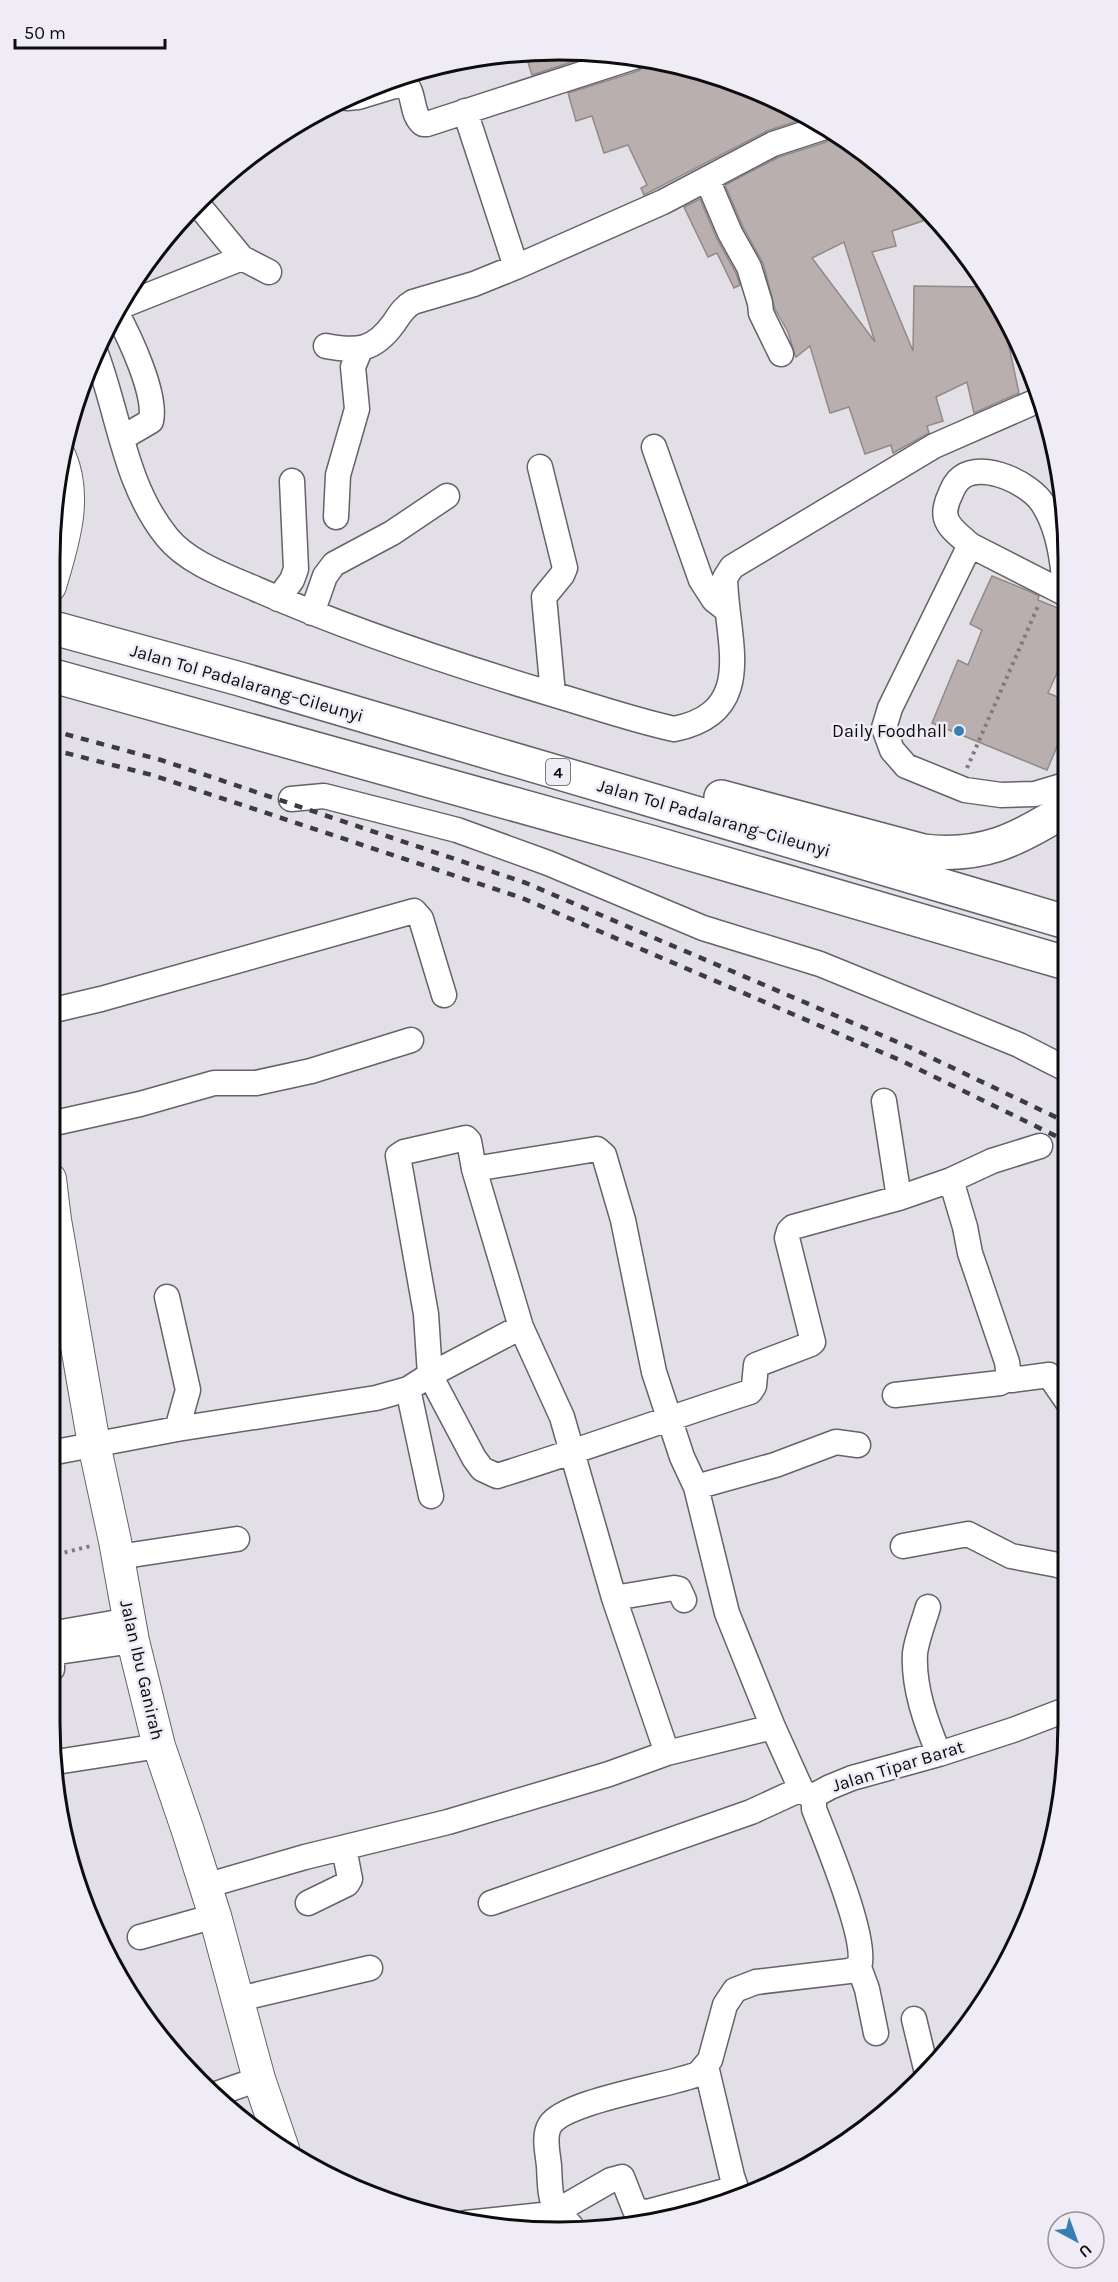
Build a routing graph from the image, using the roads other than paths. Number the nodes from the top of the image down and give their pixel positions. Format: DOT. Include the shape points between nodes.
graph roads {
  1 [pos="615,63"];
  2 [pos="405,84"];
  3 [pos="465,111"];
  4 [pos="814,131"];
  5 [pos="707,179"];
  6 [pos="202,210"];
  7 [pos="242,258"];
  8 [pos="516,267"];
  9 [pos="269,272"];
  10 [pos="131,302"];
  11 [pos="121,321"];
  12 [pos="326,346"];
  13 [pos="360,350"];
  14 [pos="781,354"];
  15 [pos="100,363"];
  16 [pos="1033,403"];
  17 [pos="122,438"];
  18 [pos="654,447"];
  19 [pos="540,467"];
  20 [pos="67,479"];
  21 [pos="292,481"];
  22 [pos="447,496"];
  23 [pos="336,517"];
  24 [pos="970,545"];
  25 [pos="60,552"];
  26 [pos="1058,574"];
  27 [pos="1058,585"];
  28 [pos="278,599"];
  29 [pos="727,610"];
  30 [pos="312,613"];
  31 [pos="60,630"];
  32 [pos="60,678"];
  33 [pos="553,694"];
  34 [pos="595,783"];
  35 [pos="1058,787"];
  36 [pos="291,799"];
  37 [pos="1058,814"];
  38 [pos="1058,920"];
  39 [pos="1058,961"];
  40 [pos="444,995"];
  41 [pos="60,1009"];
  42 [pos="411,1040"];
  43 [pos="1058,1065"];
  44 [pos="884,1101"];
  45 [pos="60,1122"];
  46 [pos="1040,1146"];
  47 [pos="474,1169"];
  48 [pos="951,1180"];
  49 [pos="899,1198"];
  50 [pos="60,1296"];
  51 [pos="167,1297"];
  52 [pos="521,1327"];
  53 [pos="430,1375"];
  54 [pos="1009,1378"];
  55 [pos="1058,1388"];
  56 [pos="408,1389"];
  57 [pos="895,1395"];
  58 [pos="668,1418"];
  59 [pos="177,1429"];
  60 [pos="94,1444"];
  61 [pos="858,1445"];
  62 [pos="60,1451"];
  63 [pos="571,1454"];
  64 [pos="696,1487"];
  65 [pos="431,1496"];
  66 [pos="237,1539"];
  67 [pos="903,1545"];
  68 [pos="116,1549"];
  69 [pos="1058,1565"];
  70 [pos="614,1598"];
  71 [pos="684,1600"];
  72 [pos="928,1607"];
  73 [pos="131,1631"];
  74 [pos="60,1634"];
  75 [pos="60,1651"];
  76 [pos="1058,1712"];
  77 [pos="773,1727"];
  78 [pos="159,1746"];
  79 [pos="667,1753"];
  80 [pos="939,1754"];
  81 [pos="61,1761"];
  82 [pos="808,1795"];
  83 [pos="344,1848"];
  84 [pos="205,1886"];
  85 [pos="308,1903"];
  86 [pos="491,1903"];
  87 [pos="215,1916"];
  88 [pos="140,1937"];
  89 [pos="859,1967"];
  90 [pos="370,1968"];
  91 [pos="239,1999"];
  92 [pos="914,2019"];
  93 [pos="876,2033"];
  94 [pos="924,2062"];
  95 [pos="706,2066"];
  96 [pos="259,2079"];
  97 [pos="223,2092"];
  98 [pos="278,2135"];
  99 [pos="737,2189"];
  100 [pos="724,2194"];
  101 [pos="504,2219"];
  102 [pos="564,2219"];
  1 -- 3 [label="street"];
  2 -- 3 [label="street" via="423,124"];
  3 -- 8 [label="street"];
  4 -- 5 [label="street" via="772,144"];
  5 -- 8 [label="street"];
  5 -- 14 [label="street" via="749,267 761,313"];
  6 -- 7 [label="street"];
  7 -- 9 [label="street"];
  7 -- 10 [label="street"];
  8 -- 13 [label="street" via="405,306 386,333"];
  11 -- 17 [label="street" via="130,338 153,412 151,421"];
  12 -- 13 [label="street"];
  13 -- 23 [label="street" via="352,366 357,409 338,475"];
  15 -- 17 [label="street"];
  16 -- 29 [label="street" via="934,446 732,567 725,578"];
  17 -- 28 [label="street" via="133,478 168,538 195,560"];
  18 -- 29 [label="street" via="701,580 714,600"];
  19 -- 33 [label="street" via="565,568 544,597"];
  20 -- 25 [label="main road" via="69,490"];
  21 -- 28 [label="street" via="296,569"];
  22 -- 30 [label="street" via="392,533 334,564"];
  24 -- 26 [label="street" via="951,527 946,517 947,501 954,484 964,475 977,471 996,473 1033,491 1042,502 1054,532"];
  24 -- 27 [label="street"];
  24 -- 35 [label="street" via="890,708 884,728 892,750 906,766 958,788 1001,795 1035,794"];
  28 -- 30 [label="street"];
  29 -- 33 [label="street" via="731,686 714,712 693,726 674,729"];
  30 -- 33 [label="street"];
  31 -- 34 [label="highway, Jalan Tol Padalarang–Cileunyi / 4"];
  32 -- 39 [label="highway"];
  34 -- 37 [label="highway" via="665,782 923,851 947,854 993,848 1027,834"];
  34 -- 38 [label="highway, Jalan Tol Padalarang–Cileunyi / 4"];
  36 -- 43 [label="street" via="324,796 458,830 703,928 831,968 1019,1045"];
  40 -- 41 [label="street" via="421,920 414,911"];
  42 -- 45 [label="street" via="312,1071 256,1083 214,1083"];
  44 -- 49 [label="street"];
  46 -- 48 [label="street" via="992,1161"];
  47 -- 52 [label="street"];
  47 -- 53 [label="street" via="466,1138 398,1156 426,1314"];
  47 -- 58 [label="street" via="597,1149 604,1155 623,1220 654,1371"];
  48 -- 49 [label="street"];
  48 -- 54 [label="street"];
  49 -- 58 [label="street" via="798,1225 789,1231 787,1238 812,1343 756,1365 750,1392"];
  50 -- 60 [label="main road, Jalan Ibu Ganirah"];
  51 -- 59 [label="street" via="188,1390"];
  52 -- 53 [label="street"];
  52 -- 63 [label="street" via="562,1417"];
  53 -- 56 [label="street"];
  53 -- 63 [label="street" via="474,1458 490,1475"];
  54 -- 55 [label="street" via="1049,1375"];
  54 -- 57 [label="street" via="1000,1383"];
  56 -- 59 [label="street" via="376,1398"];
  56 -- 65 [label="street"];
  58 -- 63 [label="street"];
  58 -- 64 [label="street"];
  59 -- 60 [label="street"];
  60 -- 62 [label="street"];
  60 -- 68 [label="main road, Jalan Ibu Ganirah"];
  61 -- 64 [label="street" via="836,1442 775,1466"];
  63 -- 70 [label="street"];
  64 -- 77 [label="street" via="727,1613"];
  66 -- 68 [label="street"];
  67 -- 69 [label="street" via="968,1534 1011,1556"];
  68 -- 73 [label="main road, Jalan Ibu Ganirah"];
  70 -- 71 [label="street" via="674,1588"];
  70 -- 79 [label="street"];
  72 -- 80 [label="street" via="915,1664 925,1721"];
  73 -- 74 [label="street"];
  73 -- 75 [label="street"];
  73 -- 78 [label="main road, Jalan Ibu Ganirah"];
  76 -- 80 [label="street, Jalan Tipar Barat"];
  77 -- 79 [label="street"];
  77 -- 82 [label="street"];
  78 -- 81 [label="street"];
  78 -- 84 [label="main road, Jalan Ibu Ganirah"];
  79 -- 83 [label="street" via="448,1822"];
  80 -- 82 [label="street, Jalan Tipar Barat" via="852,1778"];
  82 -- 86 [label="street"];
  82 -- 89 [label="street, Jalan Tipar Barat" via="857,1930"];
  83 -- 84 [label="street"];
  83 -- 85 [label="street" via="351,1880"];
  84 -- 87 [label="main road, Jalan Ibu Ganirah"];
  87 -- 88 [label="street"];
  87 -- 91 [label="main road, Jalan Ibu Ganirah"];
  89 -- 93 [label="street, Jalan Tipar Barat"];
  89 -- 95 [label="street" via="756,1982 735,1990 725,2005"];
  90 -- 91 [label="street"];
  91 -- 96 [label="main road, Jalan Ibu Ganirah"];
  92 -- 94 [label="street"];
  95 -- 99 [label="street"];
  95 -- 102 [label="street" via="698,2074 580,2107 552,2122 547,2132 548,2164 553,2204"];
  96 -- 97 [label="street"];
  96 -- 98 [label="main road, Jalan Ibu Ganirah"];
  100 -- 102 [label="street" via="647,2212 635,2210 622,2177 611,2180"];
  101 -- 102 [label="street" via="542,2215"];
}
